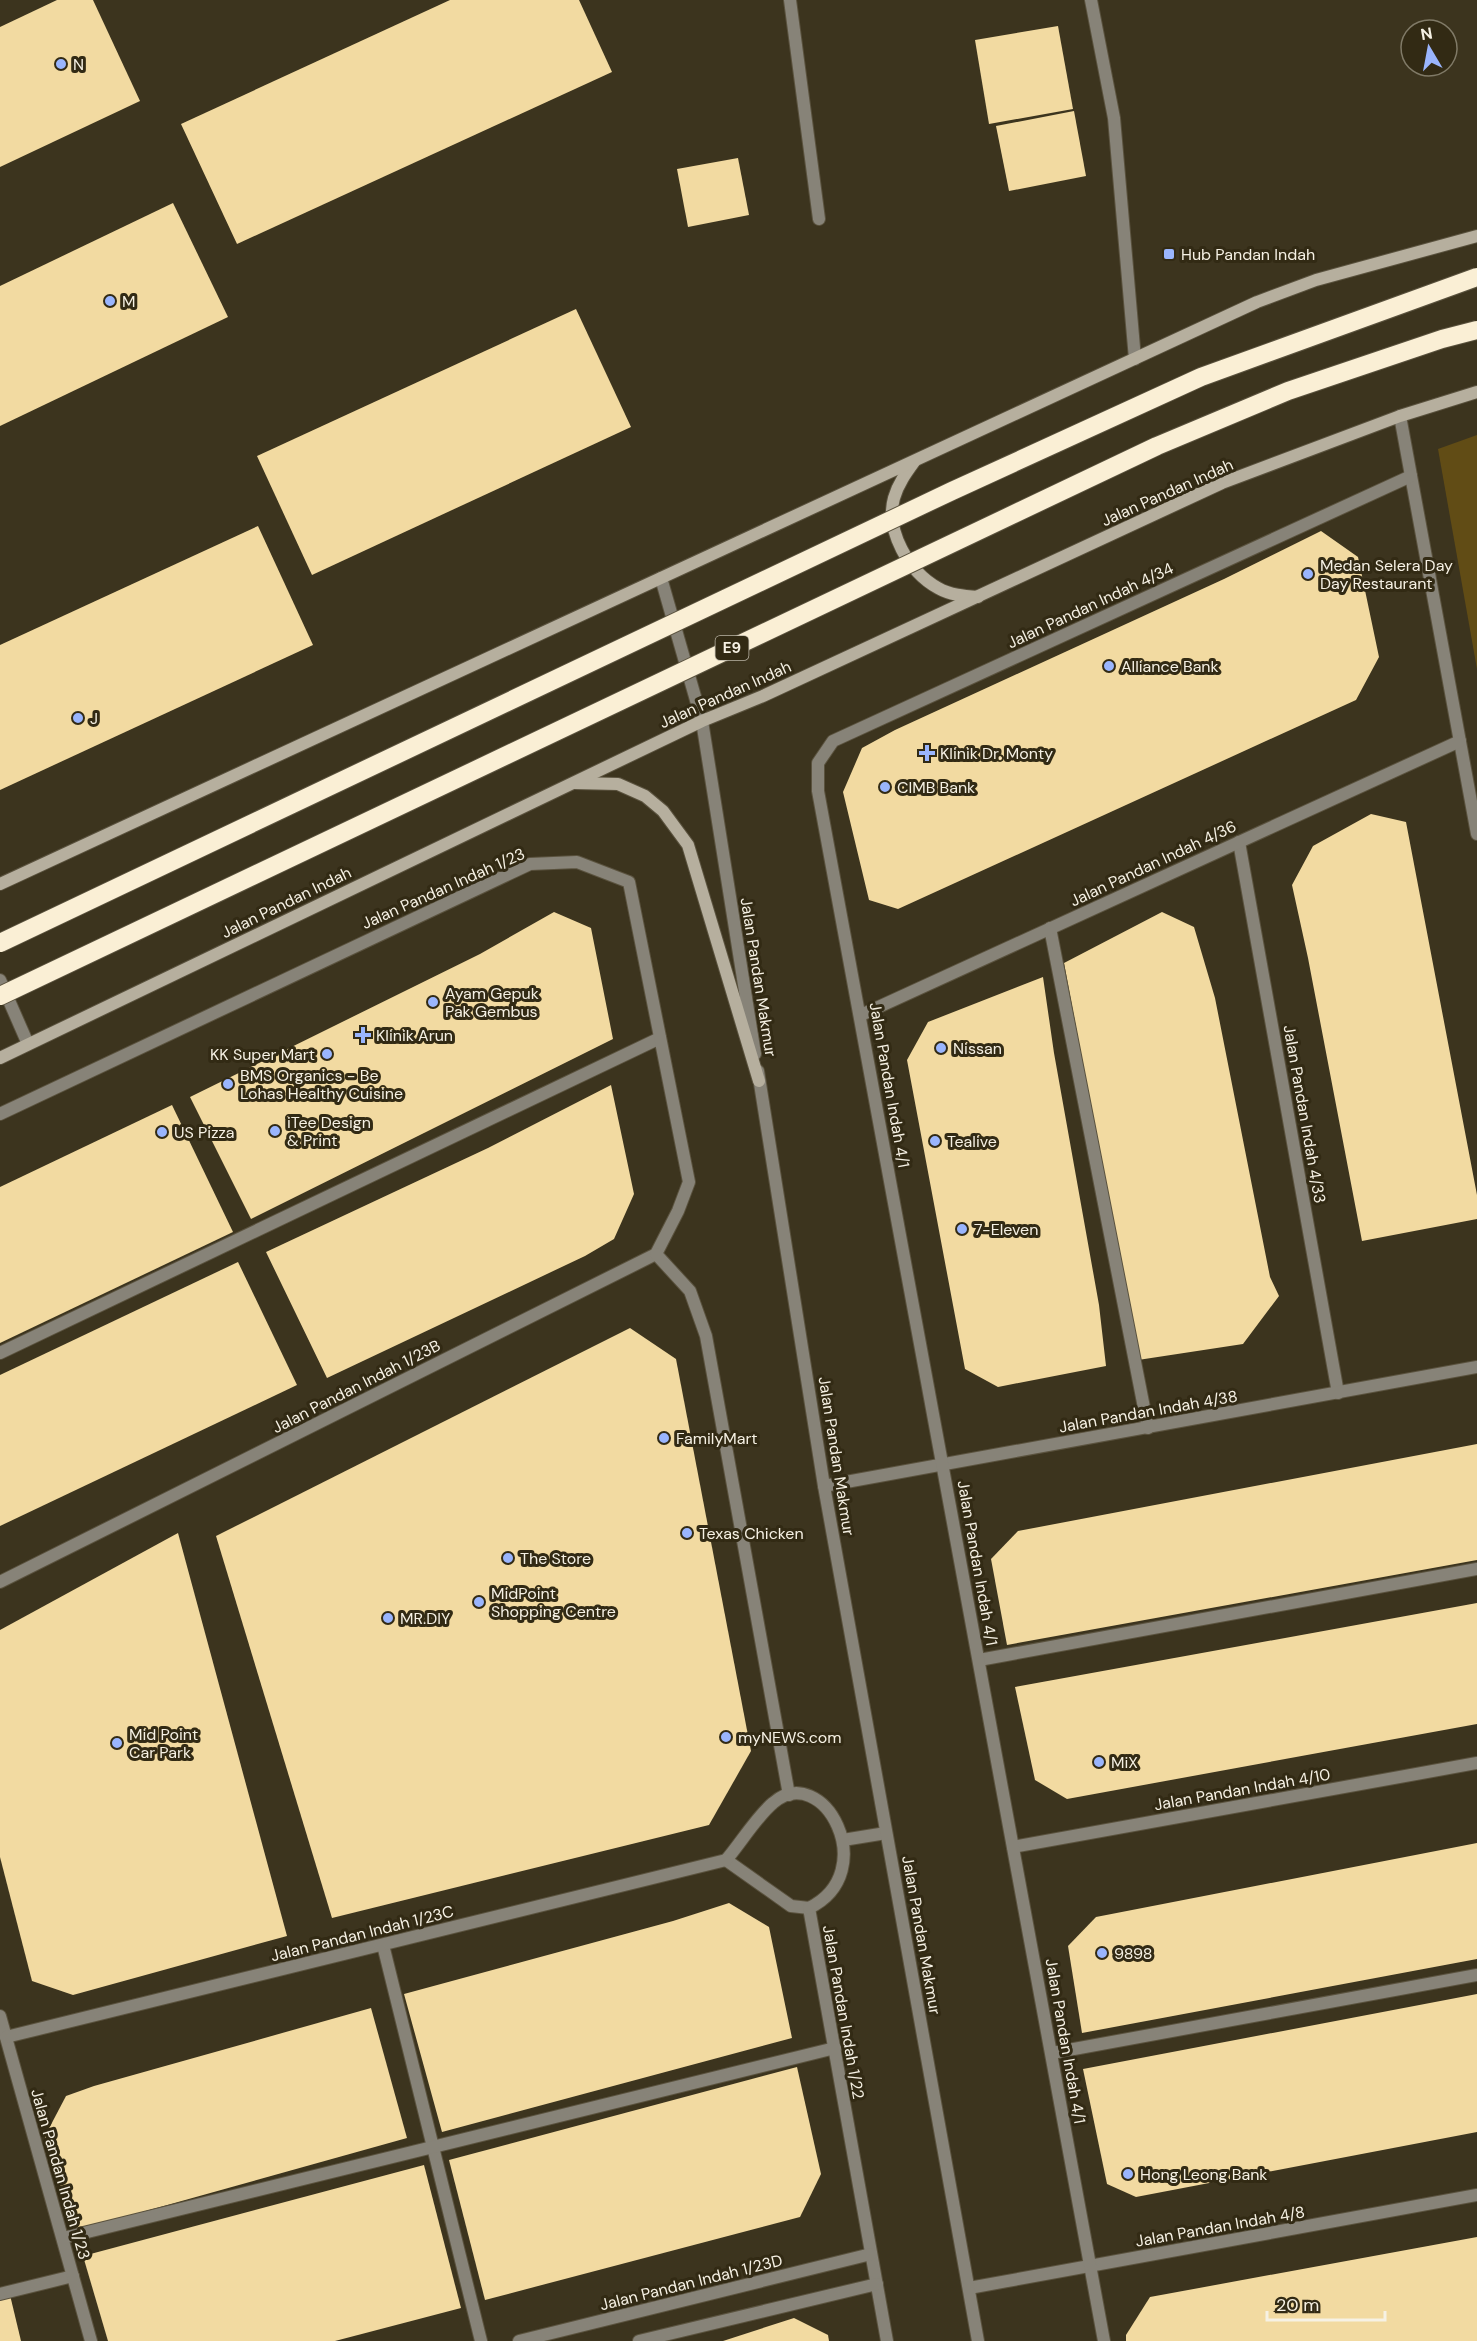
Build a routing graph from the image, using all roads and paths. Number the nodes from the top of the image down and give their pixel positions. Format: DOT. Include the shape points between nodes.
graph roads {
  1 [pos="790,0"];
  2 [pos="1091,0"];
  3 [pos="819,219"];
  4 [pos="1477,236"];
  5 [pos="1477,277"];
  6 [pos="1477,330"];
  7 [pos="1135,359"];
  8 [pos="1477,392"];
  9 [pos="1400,416"];
  10 [pos="914,461"];
  11 [pos="1411,476"];
  12 [pos="660,578"];
  13 [pos="979,598"];
  14 [pos="702,721"];
  15 [pos="1460,741"];
  16 [pos="572,783"];
  17 [pos="819,791"];
  18 [pos="1477,834"];
  19 [pos="1239,842"];
  20 [pos="0,884"];
  21 [pos="1050,928"];
  22 [pos="0,943"];
  23 [pos="0,980"];
  24 [pos="0,996"];
  25 [pos="861,1015"];
  26 [pos="660,1038"];
  27 [pos="28,1044"];
  28 [pos="0,1058"];
  29 [pos="759,1081"];
  30 [pos="0,1114"];
  31 [pos="656,1254"];
  32 [pos="0,1353"];
  33 [pos="1477,1367"];
  34 [pos="1338,1393"];
  35 [pos="1148,1428"];
  36 [pos="943,1464"];
  37 [pos="824,1486"];
  38 [pos="1477,1569"];
  39 [pos="0,1582"];
  40 [pos="979,1660"];
  41 [pos="1477,1763"];
  42 [pos="789,1795"];
  43 [pos="886,1833"];
  44 [pos="843,1840"];
  45 [pos="1014,1847"];
  46 [pos="726,1860"];
  47 [pos="809,1908"];
  48 [pos="383,1945"];
  49 [pos="1477,1976"];
  50 [pos="0,2016"];
  51 [pos="6,2037"];
  52 [pos="835,2048"];
  53 [pos="1052,2053"];
  54 [pos="432,2147"];
  55 [pos="1477,2195"];
  56 [pos="63,2238"];
  57 [pos="871,2254"];
  58 [pos="1091,2266"];
  59 [pos="73,2276"];
  60 [pos="877,2284"];
  61 [pos="969,2288"];
  62 [pos="0,2294"];
  63 [pos="91,2341"];
  64 [pos="481,2341"];
  65 [pos="519,2341"];
  66 [pos="639,2341"];
  67 [pos="887,2341"];
  68 [pos="978,2341"];
  69 [pos="1104,2341"];
  1 -- 3 [label="street"];
  2 -- 7 [label="street" via="1114,118"];
  4 -- 7 [label="main road" via="1316,280 1257,302"];
  5 -- 22 [label="highway, bridge" via="1201,376"];
  6 -- 24 [label="highway, E9, bridge" via="1288,391 1157,446"];
  7 -- 10 [label="main road"];
  8 -- 9 [label="main road, Jalan Pandan Indah"];
  9 -- 11 [label="street"];
  9 -- 13 [label="main road, Jalan Pandan Indah" via="1222,483"];
  10 -- 12 [label="main road"];
  10 -- 13 [label="main road" via="894,500 893,525 900,546 916,570 937,588"];
  11 -- 15 [label="street"];
  11 -- 17 [label="street, Jalan Pandan Indah 4/34" via="833,741 818,763"];
  12 -- 14 [label="street, Jalan Pandan Makmur"];
  12 -- 20 [label="main road"];
  13 -- 14 [label="main road, Jalan Pandan Indah"];
  14 -- 16 [label="main road, Jalan Pandan Indah"];
  14 -- 29 [label="street, Jalan Pandan Makmur"];
  15 -- 18 [label="street"];
  15 -- 19 [label="street, Jalan Pandan Indah 4/36"];
  16 -- 27 [label="main road, Jalan Pandan Indah"];
  16 -- 29 [label="main road" via="618,784 645,796 663,810 688,845"];
  17 -- 25 [label="street, Jalan Pandan Indah 4/1"];
  19 -- 21 [label="street, Jalan Pandan Indah 4/36"];
  19 -- 34 [label="street, Jalan Pandan Indah 4/33"];
  21 -- 25 [label="street, Jalan Pandan Indah 4/36"];
  21 -- 35 [label="street"];
  23 -- 27 [label="street"];
  25 -- 36 [label="street, Jalan Pandan Indah 4/1"];
  26 -- 30 [label="street, Jalan Pandan Indah 1/23" via="629,882 577,862 530,864"];
  26 -- 31 [label="street, Jalan Pandan Indah 1/23" via="688,1182"];
  26 -- 32 [label="street"];
  27 -- 28 [label="main road, Jalan Pandan Indah"];
  29 -- 37 [label="street, Jalan Pandan Makmur"];
  31 -- 39 [label="street, Jalan Pandan Indah 1/23B"];
  31 -- 42 [label="street" via="690,1291 706,1336"];
  33 -- 34 [label="street, Jalan Pandan Indah 4/38"];
  34 -- 35 [label="street, Jalan Pandan Indah 4/38"];
  35 -- 36 [label="street, Jalan Pandan Indah 4/38"];
  36 -- 37 [label="street, Jalan Pandan Indah 4/38"];
  36 -- 40 [label="street, Jalan Pandan Indah 4/1"];
  37 -- 43 [label="street, Jalan Pandan Makmur"];
  38 -- 40 [label="street"];
  40 -- 45 [label="street, Jalan Pandan Indah 4/1"];
  41 -- 45 [label="street, Jalan Pandan Indah 4/10"];
  42 -- 44 [label="street, Jalan Pandan Indah 1/22" via="819,1800 830,1810"];
  42 -- 46 [label="street" via="773,1803"];
  43 -- 44 [label="street"];
  43 -- 61 [label="street, Jalan Pandan Makmur"];
  44 -- 47 [label="street, Jalan Pandan Indah 1/22" via="842,1874 822,1902"];
  45 -- 53 [label="street, Jalan Pandan Indah 4/1"];
  46 -- 47 [label="street" via="792,1906"];
  46 -- 48 [label="street, Jalan Pandan Indah 1/23C"];
  47 -- 52 [label="street, Jalan Pandan Indah 1/22"];
  48 -- 51 [label="street, Jalan Pandan Indah 1/23C"];
  48 -- 54 [label="street"];
  49 -- 53 [label="street"];
  50 -- 51 [label="street, Jalan Pandan Indah 1/23"];
  51 -- 56 [label="street, Jalan Pandan Indah 1/23"];
  52 -- 54 [label="street"];
  52 -- 57 [label="street, Jalan Pandan Indah 1/22"];
  53 -- 58 [label="street, Jalan Pandan Indah 4/1"];
  54 -- 56 [label="street"];
  54 -- 64 [label="street"];
  55 -- 58 [label="street, Jalan Pandan Indah 4/8"];
  56 -- 59 [label="street, Jalan Pandan Indah 1/23"];
  57 -- 60 [label="street, Jalan Pandan Indah 1/22"];
  57 -- 65 [label="street, Jalan Pandan Indah 1/23D"];
  58 -- 61 [label="street, Jalan Pandan Indah 4/8"];
  58 -- 69 [label="street, Jalan Pandan Indah 4/1"];
  59 -- 62 [label="street"];
  59 -- 63 [label="street, Jalan Pandan Indah 1/23"];
  60 -- 66 [label="street"];
  60 -- 67 [label="street, Jalan Pandan Indah 1/22"];
  61 -- 68 [label="street, Jalan Pandan Makmur"];
}
